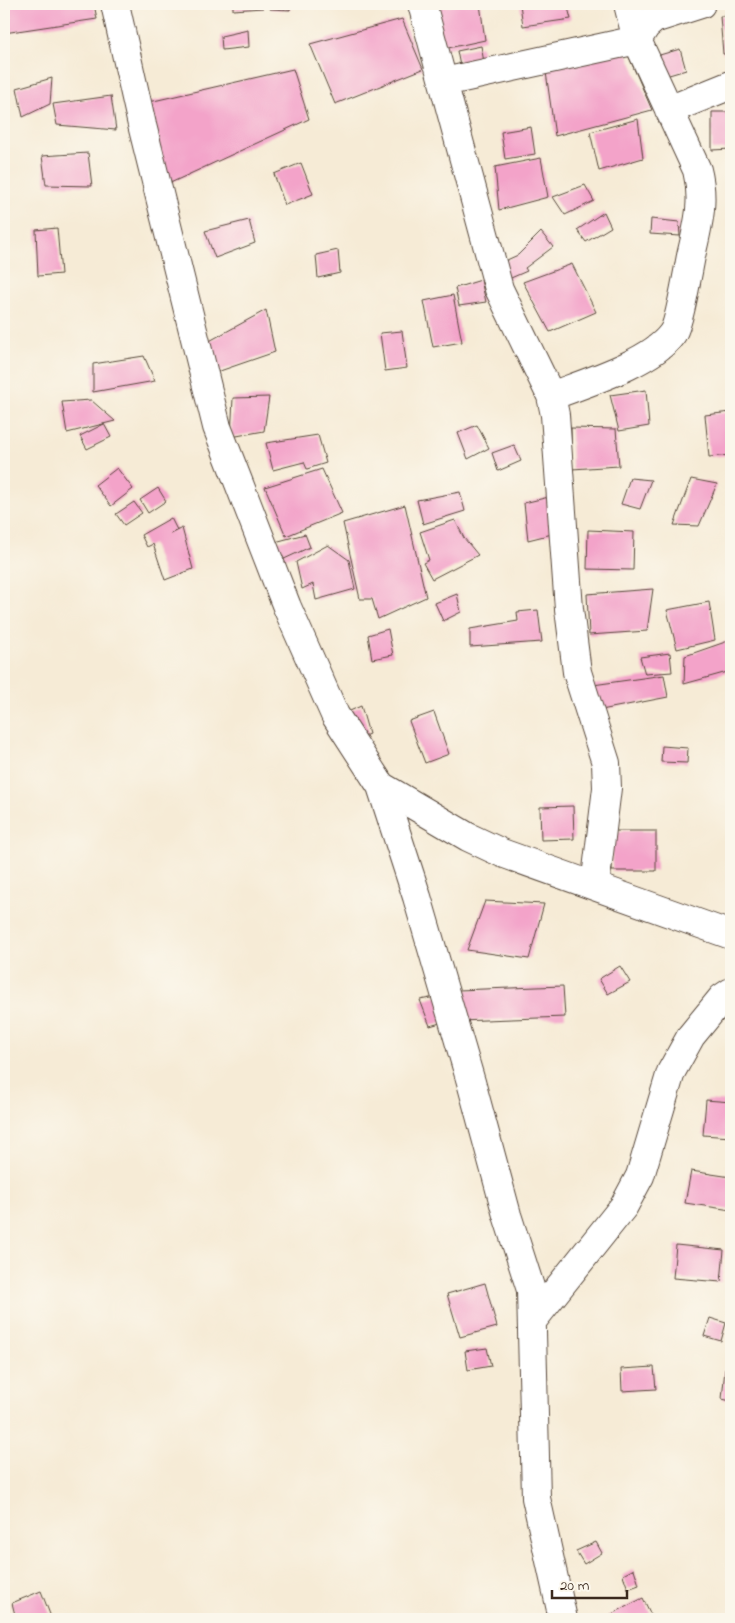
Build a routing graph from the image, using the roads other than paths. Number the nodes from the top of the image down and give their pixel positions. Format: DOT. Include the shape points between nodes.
graph roads {
  1 [pos="115,4"];
  2 [pos="422,4"];
  3 [pos="628,4"];
  4 [pos="701,4"];
  5 [pos="637,40"];
  6 [pos="444,82"];
  7 [pos="731,85"];
  8 [pos="669,110"];
  9 [pos="551,396"];
  10 [pos="381,786"];
  11 [pos="595,886"];
  12 [pos="731,935"];
  13 [pos="731,992"];
  14 [pos="533,1320"];
  15 [pos="563,1619"];
  1 -- 10 [label="street" via="217,427 287,607 335,715"];
  2 -- 6 [label="street"];
  3 -- 5 [label="street"];
  4 -- 5 [label="street" via="654,19"];
  5 -- 6 [label="street"];
  5 -- 8 [label="street"];
  6 -- 9 [label="street" via="499,289"];
  7 -- 8 [label="street"];
  8 -- 9 [label="street" via="697,170 701,186 701,208 673,333 648,355 625,367"];
  9 -- 11 [label="street" via="577,672 606,762 607,788"];
  10 -- 11 [label="street" via="502,853"];
  10 -- 14 [label="street" via="417,897 531,1290"];
  11 -- 12 [label="street"];
  13 -- 14 [label="street" via="722,998 691,1036 671,1072 640,1176 624,1206"];
  14 -- 15 [label="street" via="536,1498"];
}
